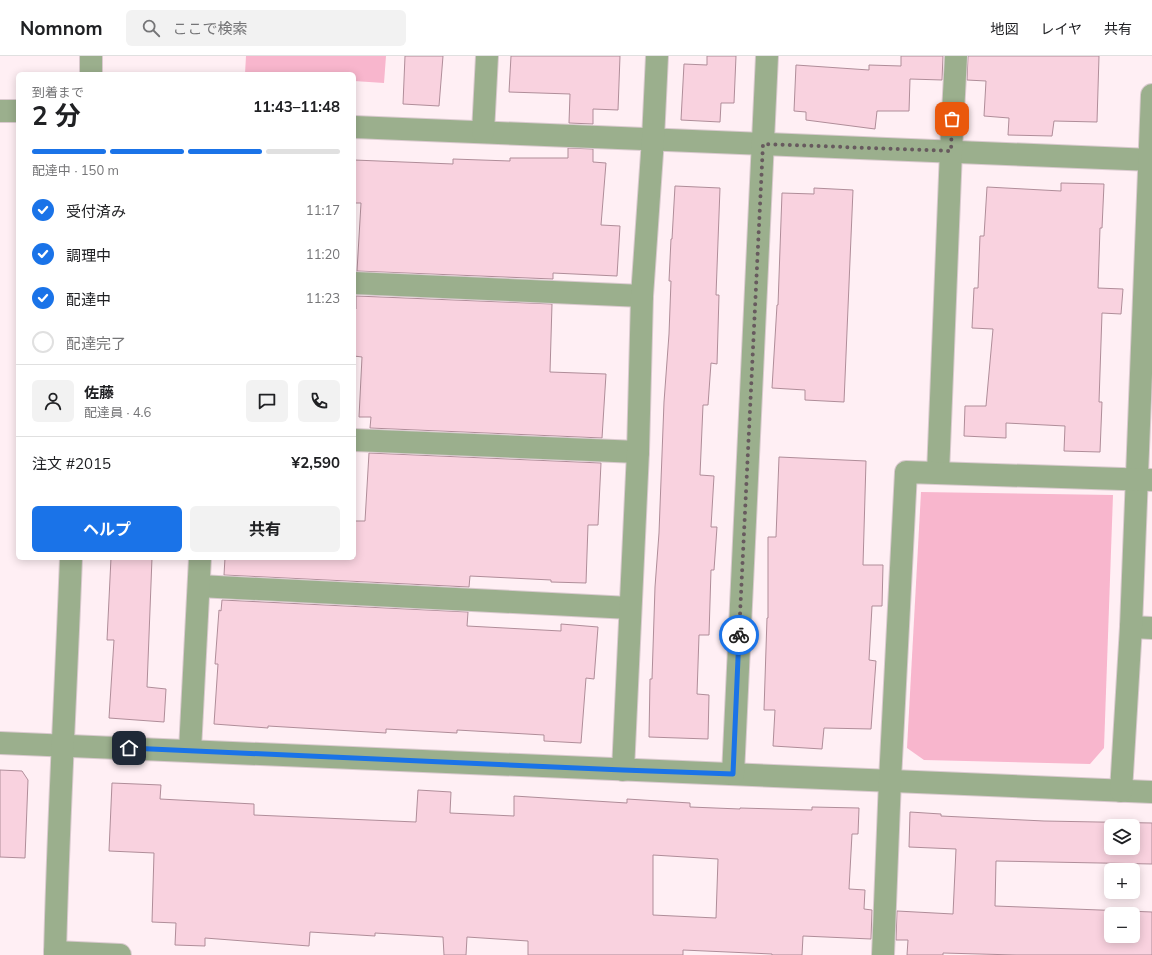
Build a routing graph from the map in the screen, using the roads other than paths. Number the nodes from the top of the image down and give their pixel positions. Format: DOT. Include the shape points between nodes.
graph roads {
  1 [pos="91,56"];
  2 [pos="487,56"];
  3 [pos="656,56"];
  4 [pos="767,56"];
  5 [pos="956,56"];
  6 [pos="91,72"];
  7 [pos="1152,95"];
  8 [pos="0,111"];
  9 [pos="16,112"];
  10 [pos="356,127"];
  11 [pos="483,132"];
  12 [pos="653,139"];
  13 [pos="763,144"];
  14 [pos="951,151"];
  15 [pos="1150,160"];
  16 [pos="356,283"];
  17 [pos="642,296"];
  18 [pos="1148,321"];
  19 [pos="356,440"];
  20 [pos="638,452"];
  21 [pos="938,473"];
  22 [pos="1145,480"];
  23 [pos="71,560"];
  24 [pos="200,560"];
  25 [pos="199,586"];
  26 [pos="630,608"];
  27 [pos="1142,627"];
  28 [pos="0,743"];
  29 [pos="62,746"];
  30 [pos="190,750"];
  31 [pos="623,770"];
  32 [pos="733,774"];
  33 [pos="890,780"];
  34 [pos="1122,791"];
  35 [pos="1152,792"];
  36 [pos="55,954"];
  37 [pos="120,955"];
  38 [pos="883,955"];
  1 -- 6 [label="street"];
  2 -- 11 [label="street"];
  3 -- 12 [label="street"];
  4 -- 13 [label="street"];
  5 -- 14 [label="street"];
  7 -- 15 [label="street"];
  8 -- 9 [label="street"];
  10 -- 11 [label="street"];
  11 -- 12 [label="street"];
  12 -- 13 [label="street"];
  12 -- 17 [label="street"];
  13 -- 14 [label="street"];
  13 -- 32 [label="street"];
  14 -- 15 [label="street"];
  14 -- 21 [label="street"];
  15 -- 18 [label="street"];
  16 -- 17 [label="street"];
  17 -- 20 [label="street"];
  18 -- 22 [label="street"];
  19 -- 20 [label="street"];
  20 -- 26 [label="street"];
  21 -- 22 [label="street"];
  21 -- 33 [label="street" via="906,472"];
  22 -- 27 [label="street"];
  23 -- 29 [label="street"];
  24 -- 25 [label="street"];
  25 -- 26 [label="street"];
  25 -- 30 [label="street"];
  26 -- 31 [label="street"];
  27 -- 34 [label="street"];
  28 -- 29 [label="street"];
  29 -- 30 [label="street"];
  29 -- 36 [label="street"];
  30 -- 31 [label="street"];
  31 -- 32 [label="street"];
  32 -- 33 [label="street"];
  33 -- 34 [label="street"];
  33 -- 38 [label="street"];
  34 -- 35 [label="street"];
  36 -- 37 [label="street"];
}
